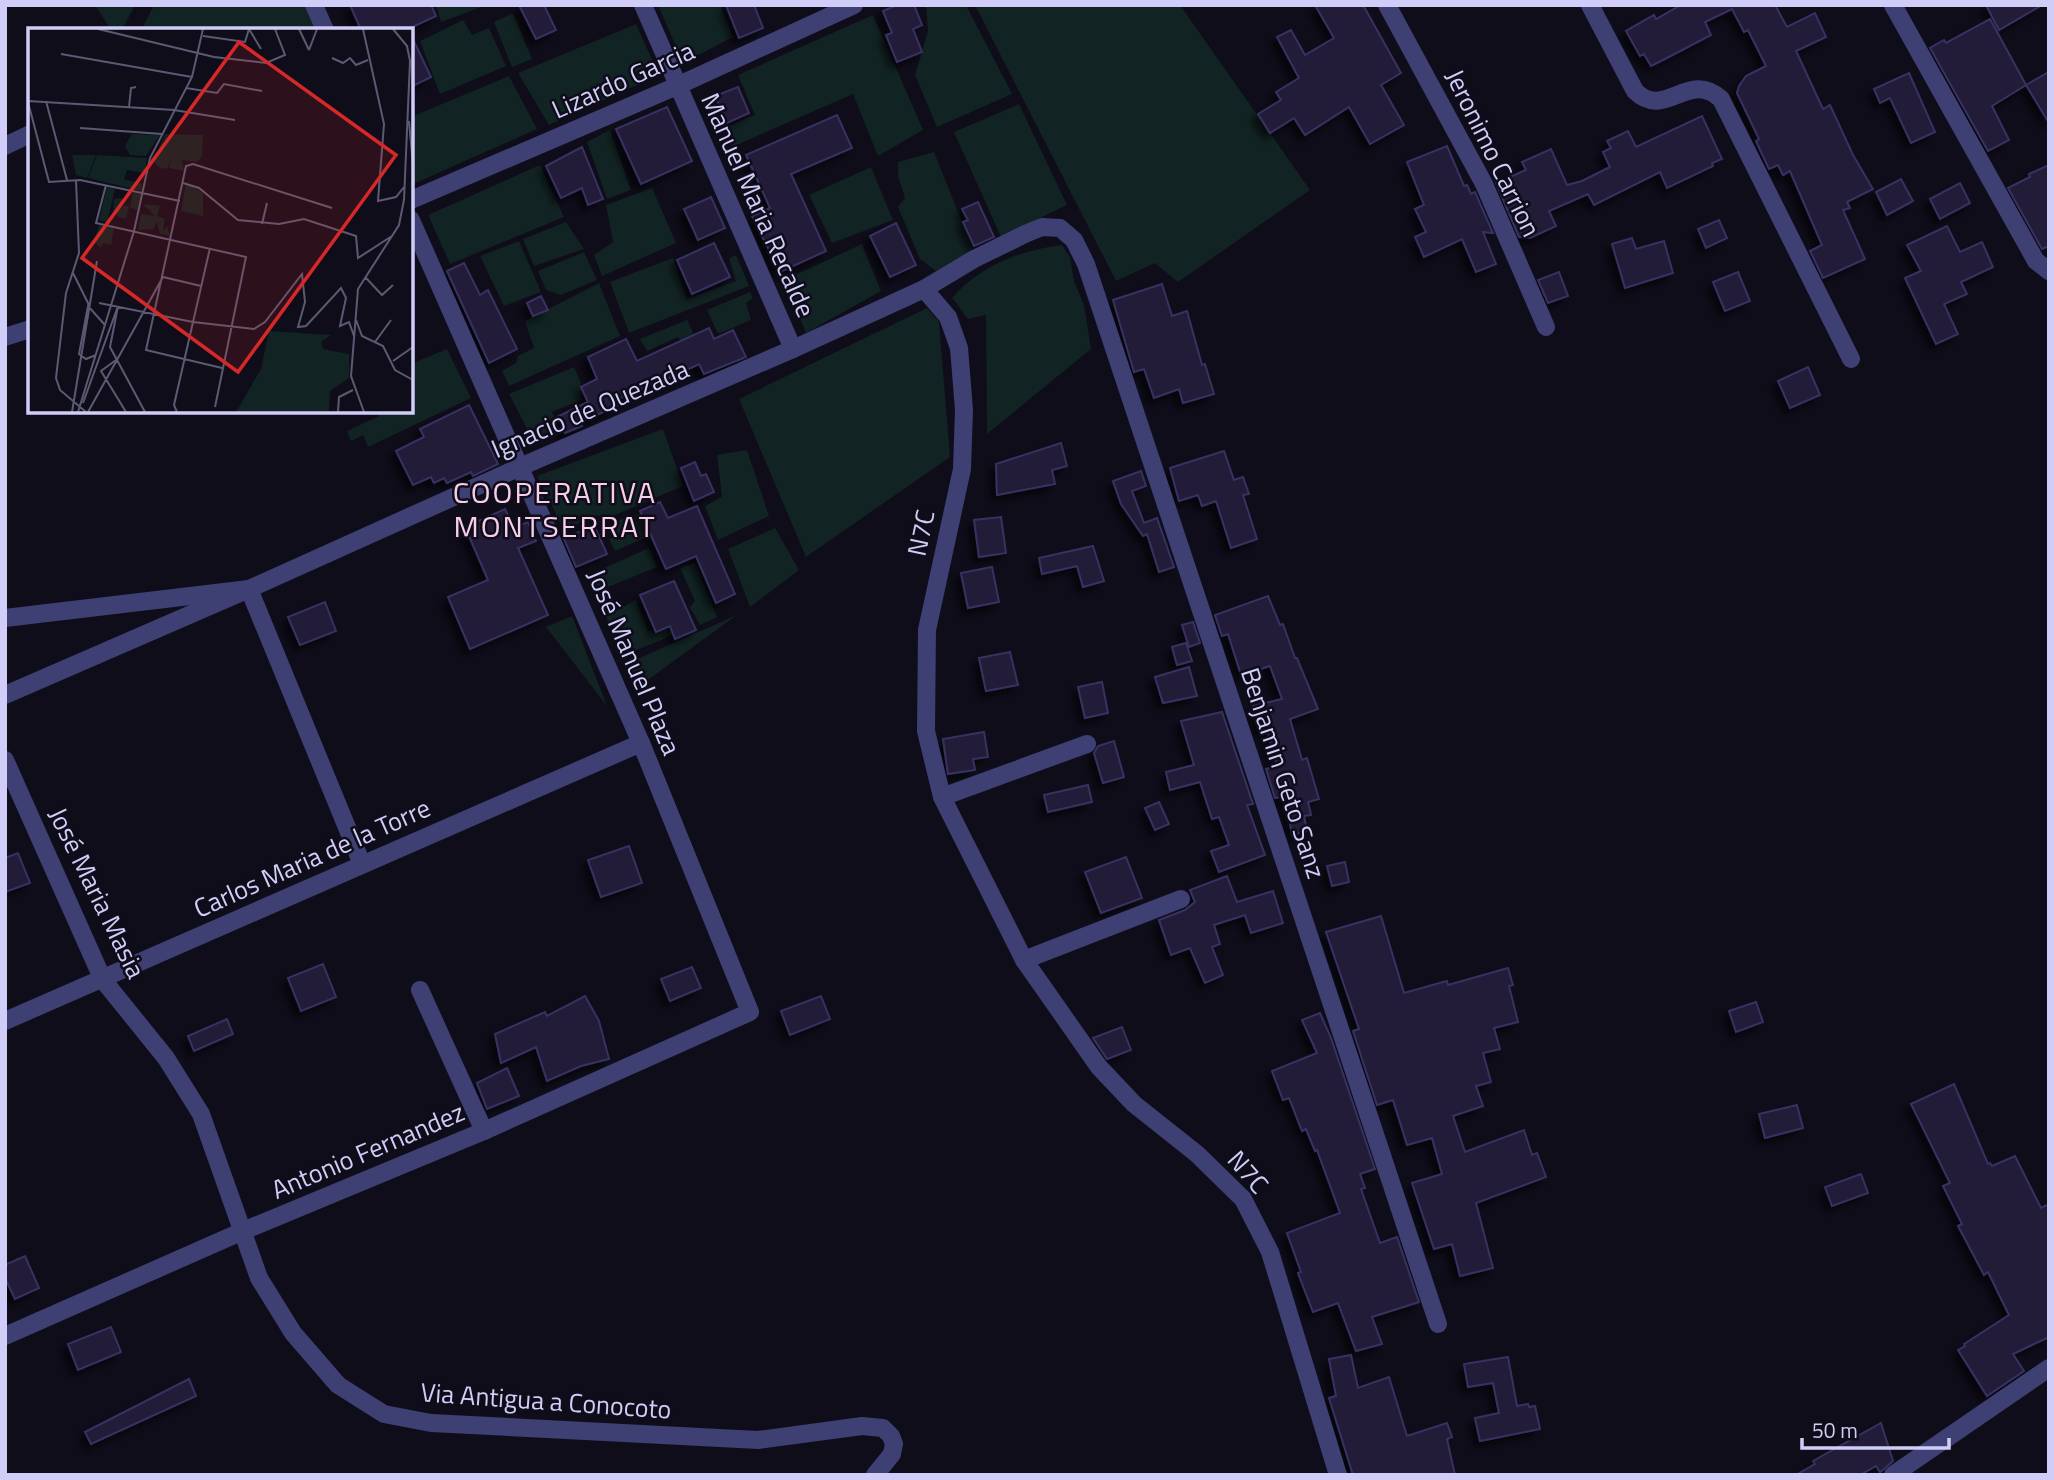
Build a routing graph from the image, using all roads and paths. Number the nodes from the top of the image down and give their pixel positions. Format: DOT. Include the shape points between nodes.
graph roads {
  1 [pos="314,5"];
  2 [pos="643,5"];
  3 [pos="854,5"];
  4 [pos="1387,5"];
  5 [pos="1590,5"];
  6 [pos="1893,5"];
  7 [pos="324,28"];
  8 [pos="677,86"];
  9 [pos="28,135"];
  10 [pos="5,146"];
  11 [pos="413,199"];
  12 [pos="413,225"];
  13 [pos="1074,240"];
  14 [pos="2042,266"];
  15 [pos="925,289"];
  16 [pos="1546,327"];
  17 [pos="28,330"];
  18 [pos="5,337"];
  19 [pos="793,349"];
  20 [pos="1851,359"];
  21 [pos="520,467"];
  22 [pos="249,589"];
  23 [pos="5,618"];
  24 [pos="5,695"];
  25 [pos="641,743"];
  26 [pos="1087,744"];
  27 [pos="5,760"];
  28 [pos="942,797"];
  29 [pos="362,864"];
  30 [pos="1181,899"];
  31 [pos="1024,960"];
  32 [pos="103,980"];
  33 [pos="420,990"];
  34 [pos="750,1012"];
  35 [pos="5,1021"];
  36 [pos="484,1131"];
  37 [pos="243,1231"];
  38 [pos="1438,1324"];
  39 [pos="5,1336"];
  40 [pos="2049,1368"];
  41 [pos="874,1475"];
  42 [pos="1338,1475"];
  43 [pos="1893,1475"];
  1 -- 7 [label="street"];
  2 -- 8 [label="street, Manuel Maria Recalde"];
  3 -- 8 [label="street, Lizardo Garcia"];
  4 -- 16 [label="street, Jeronimo Carrion" via="1484,184"];
  5 -- 20 [label="street" via="1644,100 1657,102 1696,89 1710,89 1721,99"];
  6 -- 14 [label="street"];
  8 -- 11 [label="street, Lizardo Garcia"];
  8 -- 19 [label="street, Manuel Maria Recalde"];
  9 -- 10 [label="street"];
  12 -- 21 [label="street, José Manuel Plaza"];
  13 -- 15 [label="street, Ignacio de Quezada" via="1060,228 1042,227 974,259"];
  13 -- 38 [label="street, Benjamin Geto Sanz" via="1095,290"];
  15 -- 19 [label="street, Ignacio de Quezada"];
  15 -- 28 [label="street, N7C" via="948,317 959,348 964,410 962,469 927,630 926,731"];
  17 -- 18 [label="street"];
  19 -- 21 [label="street, Ignacio de Quezada"];
  21 -- 22 [label="street, Ignacio de Quezada"];
  21 -- 25 [label="street, José Manuel Plaza"];
  22 -- 23 [label="street"];
  22 -- 24 [label="street, Ignacio de Quezada"];
  22 -- 29 [label="street"];
  25 -- 29 [label="street, Carlos Maria de la Torre"];
  25 -- 34 [label="street, José Manuel Plaza"];
  26 -- 28 [label="street"];
  27 -- 32 [label="street, José Maria Masia"];
  28 -- 31 [label="street, N7C"];
  29 -- 32 [label="street, Carlos Maria de la Torre"];
  30 -- 31 [label="street"];
  31 -- 42 [label="street, N7C" via="1098,1067 1243,1199 1270,1252"];
  32 -- 35 [label="street, Carlos Maria de la Torre"];
  32 -- 37 [label="street, José Maria Masia" via="166,1058 201,1114"];
  33 -- 36 [label="street"];
  34 -- 36 [label="street, Antonio Fernandez"];
  36 -- 37 [label="street, Antonio Fernandez"];
  37 -- 39 [label="street, Antonio Fernandez"];
  37 -- 41 [label="street, Via Antigua a Conocoto" via="260,1278 293,1333 338,1385 384,1414 431,1423 758,1440 862,1426 883,1428 894,1444 892,1454"];
  40 -- 43 [label="street"];
}
